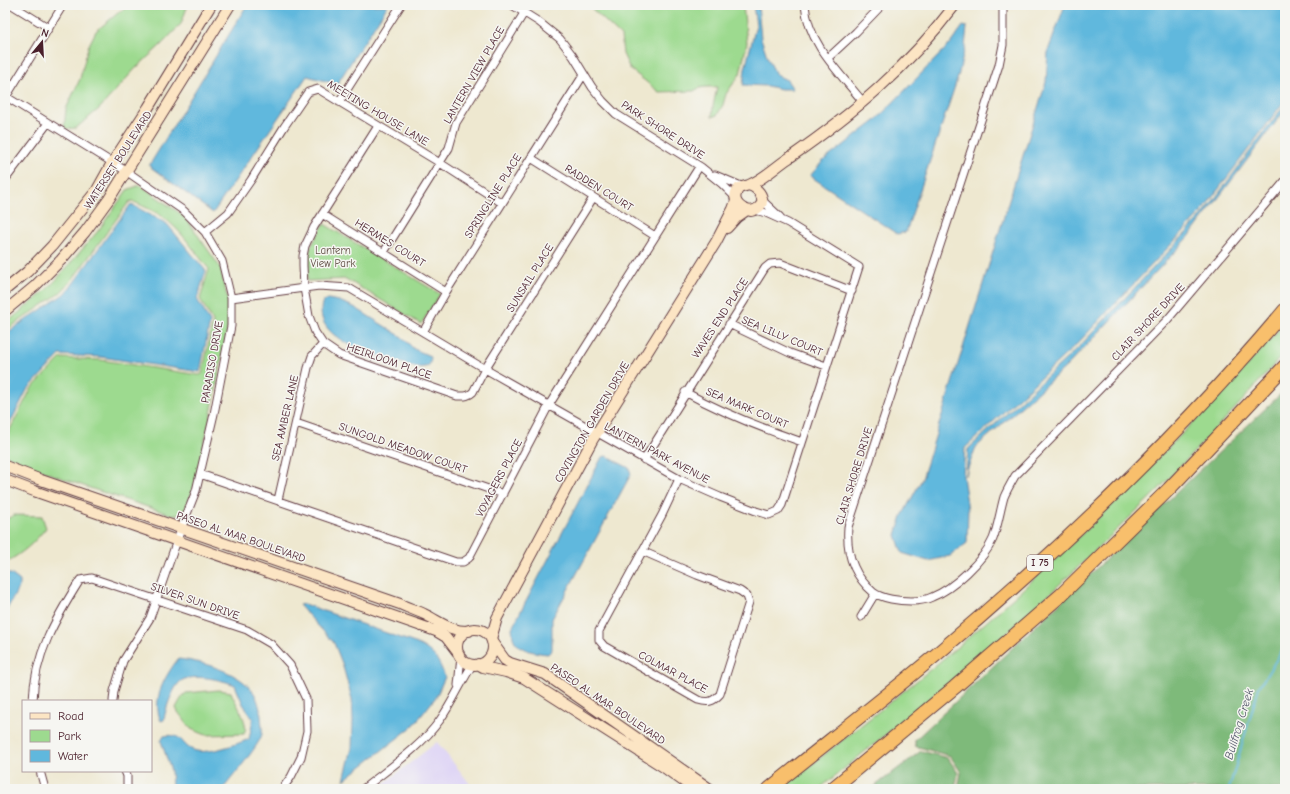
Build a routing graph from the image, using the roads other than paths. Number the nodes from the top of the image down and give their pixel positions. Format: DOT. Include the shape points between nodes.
graph roads {
  1 [pos="12,5"];
  2 [pos="63,5"];
  3 [pos="212,5"];
  4 [pos="230,5"];
  5 [pos="401,5"];
  6 [pos="512,5"];
  7 [pos="805,5"];
  8 [pos="882,5"];
  9 [pos="955,5"];
  10 [pos="1003,5"];
  11 [pos="524,13"];
  12 [pos="49,28"];
  13 [pos="828,58"];
  14 [pos="584,74"];
  15 [pos="6,96"];
  16 [pos="339,102"];
  17 [pos="863,102"];
  18 [pos="48,123"];
  19 [pos="378,126"];
  20 [pos="531,158"];
  21 [pos="785,160"];
  22 [pos="112,163"];
  23 [pos="440,163"];
  24 [pos="702,169"];
  25 [pos="126,171"];
  26 [pos="5,180"];
  27 [pos="1285,181"];
  28 [pos="745,186"];
  29 [pos="594,198"];
  30 [pos="762,198"];
  31 [pos="735,199"];
  32 [pos="502,203"];
  33 [pos="751,210"];
  34 [pos="322,214"];
  35 [pos="788,224"];
  36 [pos="205,232"];
  37 [pos="655,236"];
  38 [pos="716,242"];
  39 [pos="384,252"];
  40 [pos="304,288"];
  41 [pos="5,290"];
  42 [pos="852,291"];
  43 [pos="446,292"];
  44 [pos="231,298"];
  45 [pos="1285,310"];
  46 [pos="5,311"];
  47 [pos="729,324"];
  48 [pos="423,332"];
  49 [pos="323,344"];
  50 [pos="826,366"];
  51 [pos="1285,366"];
  52 [pos="486,368"];
  53 [pos="686,392"];
  54 [pos="549,405"];
  55 [pos="296,423"];
  56 [pos="597,433"];
  57 [pos="802,442"];
  58 [pos="644,460"];
  59 [pos="5,466"];
  60 [pos="200,474"];
  61 [pos="679,479"];
  62 [pos="5,480"];
  63 [pos="503,494"];
  64 [pos="278,500"];
  65 [pos="181,529"];
  66 [pos="177,540"];
  67 [pos="642,551"];
  68 [pos="876,594"];
  69 [pos="156,600"];
  70 [pos="861,617"];
  71 [pos="497,618"];
  72 [pos="473,630"];
  73 [pos="492,641"];
  74 [pos="460,656"];
  75 [pos="476,664"];
  76 [pos="457,691"];
  77 [pos="33,700"];
  78 [pos="113,700"];
  79 [pos="40,772"];
  80 [pos="125,772"];
  81 [pos="46,789"];
  82 [pos="127,789"];
  83 [pos="282,789"];
  84 [pos="362,789"];
  85 [pos="694,789"];
  86 [pos="710,789"];
  87 [pos="768,789"];
  88 [pos="832,789"];
  1 -- 12 [label="street"];
  2 -- 12 [label="street"];
  3 -- 22 [label="street, WATERSET BOULEVARD"];
  4 -- 25 [label="street, WATERSET BOULEVARD"];
  5 -- 16 [label="street"];
  6 -- 11 [label="street, PARK SHORE DRIVE"];
  7 -- 13 [label="street" via="814,39"];
  8 -- 13 [label="street"];
  9 -- 17 [label="street, COVINGTON GARDEN DRIVE" via="926,41"];
  10 -- 68 [label="street, CLAIR SHORE DRIVE" via="1003,45 999,65 848,527 849,554 854,569 863,583"];
  11 -- 14 [label="street, PARK SHORE DRIVE" via="560,39"];
  11 -- 23 [label="street, LANTERN VIEW PLACE" via="456,123 449,148"];
  12 -- 15 [label="street"];
  13 -- 17 [label="street"];
  14 -- 20 [label="street, SPRINGLINE PLACE"];
  14 -- 24 [label="street, PARK SHORE DRIVE" via="603,101 616,114"];
  15 -- 18 [label="street, PARADISO DRIVE"];
  16 -- 19 [label="street, MEETING HOUSE LANE"];
  16 -- 36 [label="street, MEETING HOUSE LANE" via="318,89 308,92 228,213"];
  17 -- 21 [label="street, COVINGTON GARDEN DRIVE"];
  18 -- 22 [label="street, PARADISO DRIVE"];
  18 -- 26 [label="street"];
  19 -- 23 [label="street, MEETING HOUSE LANE"];
  19 -- 34 [label="street, HEIRLOOM PLACE"];
  20 -- 29 [label="street, RADDEN COURT"];
  20 -- 32 [label="street, SPRINGLINE PLACE"];
  21 -- 28 [label="street, COVINGTON GARDEN DRIVE" via="758,181"];
  21 -- 30 [label="street, COVINGTON GARDEN DRIVE" via="766,185"];
  22 -- 25 [label="street, PARADISO DRIVE"];
  22 -- 41 [label="street, WATERSET BOULEVARD" via="97,190 52,246"];
  23 -- 32 [label="street, MEETING HOUSE LANE"];
  23 -- 39 [label="street, LANTERN VIEW PLACE"];
  24 -- 28 [label="street, PARK SHORE DRIVE"];
  24 -- 31 [label="street, PARK SHORE DRIVE" via="722,184"];
  24 -- 37 [label="street, VOYAGERS PLACE"];
  25 -- 36 [label="street, PARADISO DRIVE" via="184,211"];
  25 -- 46 [label="street, WATERSET BOULEVARD" via="85,232 35,286"];
  27 -- 68 [label="street, CLAIR SHORE DRIVE" via="1168,319 1015,476 1004,497 993,538 980,559 942,593 931,598 897,600"];
  28 -- 30 [label="street" via="757,189"];
  28 -- 31 [label="street, COVINGTON GARDEN DRIVE" via="736,191"];
  29 -- 37 [label="street, RADDEN COURT"];
  29 -- 52 [label="street, SUNSAIL PLACE"];
  30 -- 33 [label="street, COVINGTON GARDEN DRIVE" via="759,207"];
  30 -- 35 [label="street"];
  31 -- 33 [label="street" via="741,207"];
  31 -- 38 [label="street, COVINGTON GARDEN DRIVE" via="733,209"];
  32 -- 43 [label="street, SPRINGLINE PLACE"];
  33 -- 35 [label="street" via="766,213"];
  33 -- 38 [label="street, COVINGTON GARDEN DRIVE" via="733,221"];
  34 -- 39 [label="street, HERMES COURT"];
  34 -- 40 [label="street, HEIRLOOM PLACE" via="305,246 302,266"];
  35 -- 42 [label="street, LANTERN PARK AVENUE" via="859,267"];
  36 -- 44 [label="street, PARADISO DRIVE" via="222,261"];
  37 -- 54 [label="street, VOYAGERS PLACE"];
  38 -- 56 [label="street, COVINGTON GARDEN DRIVE"];
  39 -- 43 [label="street, HERMES COURT"];
  40 -- 44 [label="street, LANTERN PARK AVENUE"];
  40 -- 48 [label="street, LANTERN PARK AVENUE" via="349,288"];
  40 -- 49 [label="street, HEIRLOOM PLACE" via="315,332"];
  42 -- 47 [label="street, WAVES END PLACE" via="787,266 770,264"];
  42 -- 50 [label="street, LANTERN PARK AVENUE"];
  43 -- 48 [label="street, SPRINGLINE PLACE"];
  44 -- 60 [label="street, PARADISO DRIVE" via="231,326"];
  45 -- 87 [label="highway, I 75" via="1169,437 1037,566 931,659"];
  47 -- 50 [label="street, SEA LILLY COURT" via="790,353"];
  47 -- 53 [label="street, WAVES END PLACE"];
  48 -- 52 [label="street, LANTERN PARK AVENUE"];
  49 -- 52 [label="street, HEIRLOOM PLACE" via="338,354 458,396 470,395"];
  49 -- 55 [label="street, SEA AMBER LANE" via="312,356"];
  50 -- 57 [label="street, LANTERN PARK AVENUE"];
  51 -- 88 [label="highway" via="1174,484 1061,594 956,687"];
  52 -- 54 [label="street, LANTERN PARK AVENUE"];
  53 -- 57 [label="street, SEA MARK COURT" via="734,417"];
  53 -- 58 [label="street, WAVES END PLACE"];
  54 -- 56 [label="street, LANTERN PARK AVENUE"];
  54 -- 63 [label="street, VOYAGERS PLACE"];
  55 -- 63 [label="street, SUNGOLD MEADOW COURT"];
  55 -- 64 [label="street, SEA AMBER LANE"];
  56 -- 58 [label="street, LANTERN PARK AVENUE"];
  56 -- 71 [label="street, COVINGTON GARDEN DRIVE"];
  57 -- 61 [label="street, LANTERN PARK AVENUE" via="782,505 778,511 769,515 720,498"];
  58 -- 61 [label="street, LANTERN PARK AVENUE"];
  59 -- 65 [label="street, PASEO AL MAR BOULEVARD"];
  60 -- 64 [label="street, VOYAGERS PLACE"];
  60 -- 65 [label="street, PARADISO DRIVE"];
  61 -- 67 [label="street, COLMAR PLACE"];
  62 -- 66 [label="street"];
  63 -- 64 [label="street, VOYAGERS PLACE" via="469,558 463,562 456,562"];
  65 -- 66 [label="street, PARADISO DRIVE"];
  65 -- 72 [label="street, PASEO AL MAR BOULEVARD" via="400,604 450,628"];
  66 -- 69 [label="street, PARADISO DRIVE"];
  66 -- 74 [label="street" via="436,630 446,637"];
  67 -- 67 [label="street, COLMAR PLACE" via="599,631 599,640 604,646 698,700 714,701 720,694 749,602 747,596"];
  68 -- 70 [label="street"];
  69 -- 77 [label="street, SILVER SUN DRIVE" via="92,578 80,580 62,608 41,650 33,687"];
  69 -- 78 [label="street, PARADISO DRIVE" via="150,618 123,661"];
  69 -- 83 [label="street, SILVER SUN DRIVE" via="248,630 271,644 290,665 306,699 307,732 301,756"];
  71 -- 72 [label="street, COVINGTON GARDEN DRIVE" via="484,628"];
  71 -- 73 [label="street, COVINGTON GARDEN DRIVE"];
  72 -- 73 [label="street" via="486,633"];
  72 -- 74 [label="street" via="459,640"];
  73 -- 75 [label="street" via="490,657 484,663"];
  73 -- 86 [label="street, PASEO AL MAR BOULEVARD" via="505,660 516,666 545,674"];
  74 -- 75 [label="street" via="468,663"];
  74 -- 76 [label="street"];
  75 -- 76 [label="street"];
  75 -- 85 [label="street, PASEO AL MAR BOULEVARD" via="514,674 533,683"];
  76 -- 84 [label="street" via="446,712 424,739"];
  79 -- 81 [label="street"];
  80 -- 82 [label="street"];
}
